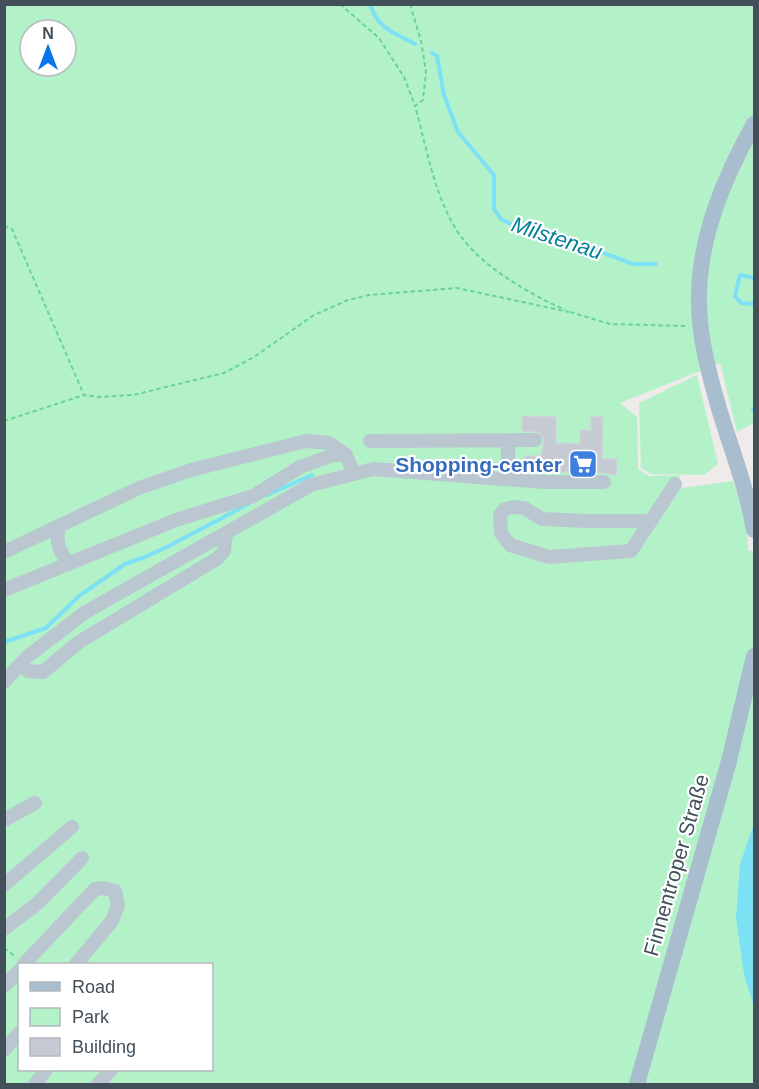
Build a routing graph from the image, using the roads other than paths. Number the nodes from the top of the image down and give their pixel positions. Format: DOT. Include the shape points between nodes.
graph roads {
  1 [pos="754,124"];
  2 [pos="508,440"];
  3 [pos="535,440"];
  4 [pos="370,441"];
  5 [pos="345,455"];
  6 [pos="354,474"];
  7 [pos="508,479"];
  8 [pos="604,482"];
  9 [pos="675,484"];
  10 [pos="651,521"];
  11 [pos="59,526"];
  12 [pos="754,530"];
  13 [pos="226,533"];
  14 [pos="4,552"];
  15 [pos="69,564"];
  16 [pos="4,590"];
  17 [pos="754,656"];
  18 [pos="13,669"];
  19 [pos="4,682"];
  20 [pos="35,803"];
  21 [pos="4,820"];
  22 [pos="72,827"];
  23 [pos="82,858"];
  24 [pos="4,885"];
  25 [pos="4,929"];
  26 [pos="25,963"];
  27 [pos="77,963"];
  28 [pos="18,972"];
  29 [pos="4,986"];
  30 [pos="18,1034"];
  31 [pos="4,1050"];
  32 [pos="45,1071"];
  33 [pos="110,1071"];
  34 [pos="35,1084"];
  35 [pos="98,1084"];
  36 [pos="637,1084"];
  1 -- 12 [label="main road" via="728,176 707,234 699,296 700,325 713,384"];
  2 -- 3 [label="lane"];
  2 -- 4 [label="lane"];
  2 -- 7 [label="lane"];
  5 -- 6 [label="lane"];
  5 -- 11 [label="lane" via="328,443 306,441 191,470 140,488"];
  5 -- 15 [label="lane" via="333,455 300,467 253,496 176,520"];
  6 -- 7 [label="lane" via="373,470"];
  6 -- 13 [label="lane" via="311,485"];
  7 -- 8 [label="lane"];
  9 -- 10 [label="lane"];
  10 -- 10 [label="lane" via="631,551 549,557 510,545 501,533 499,521 505,509 514,507 524,508 542,519"];
  11 -- 14 [label="lane"];
  11 -- 15 [label="lane" via="56,538"];
  13 -- 18 [label="lane" via="84,613"];
  13 -- 18 [label="lane" via="224,551 218,558 79,642 43,672"];
  15 -- 16 [label="lane"];
  17 -- 36 [label="main road, Finnentroper Straße" via="729,761"];
  18 -- 19 [label="lane"];
  20 -- 21 [label="lane"];
  22 -- 24 [label="lane"];
  23 -- 25 [label="lane" via="38,903"];
  26 -- 27 [label="lane" via="95,889 115,891 118,905 112,921"];
  28 -- 29 [label="lane"];
  30 -- 31 [label="lane"];
  32 -- 34 [label="lane"];
  33 -- 35 [label="lane"];
}
